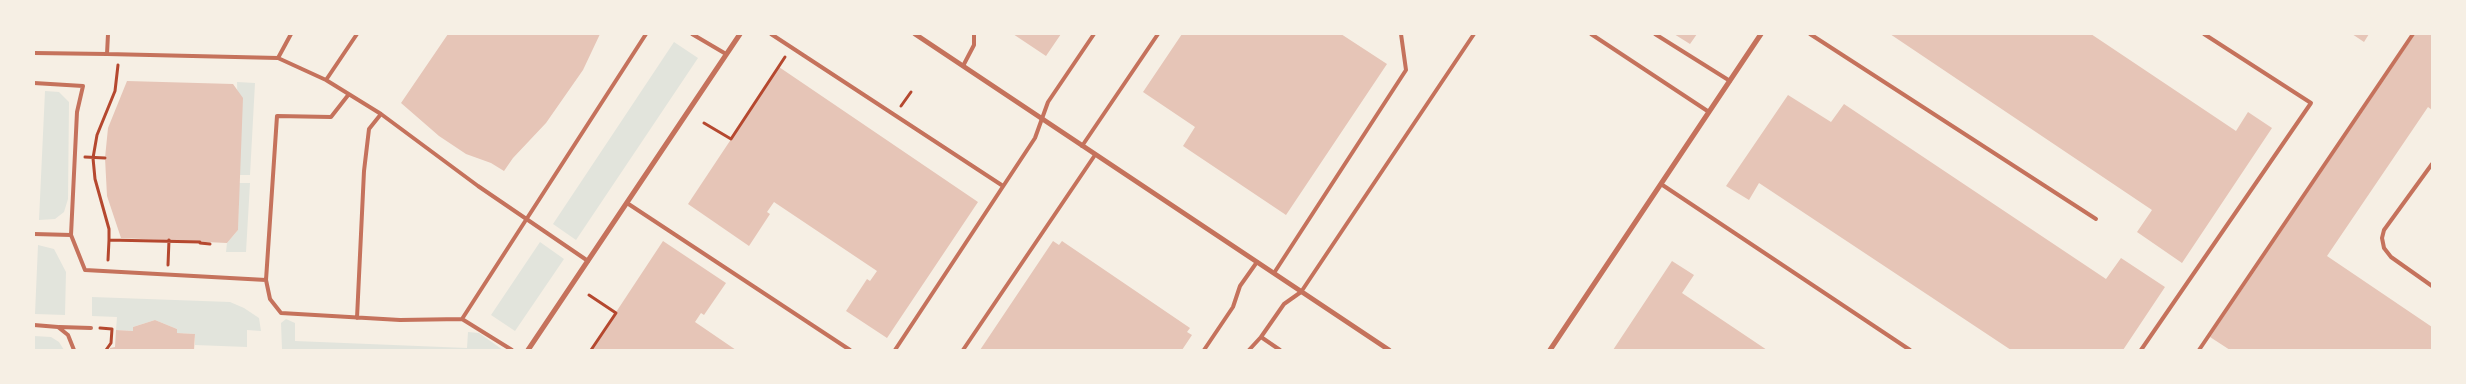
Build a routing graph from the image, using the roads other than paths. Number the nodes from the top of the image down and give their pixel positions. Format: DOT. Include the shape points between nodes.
graph roads {
  1 [pos="108,34"];
  2 [pos="291,34"];
  3 [pos="357,34"];
  4 [pos="646,34"];
  5 [pos="692,34"];
  6 [pos="740,34"];
  7 [pos="772,34"];
  8 [pos="974,34"];
  9 [pos="1094,34"];
  10 [pos="1158,34"];
  11 [pos="1402,34"];
  12 [pos="1474,34"];
  13 [pos="1591,34"];
  14 [pos="1655,34"];
  15 [pos="1762,34"];
  16 [pos="1810,34"];
  17 [pos="2204,34"];
  18 [pos="2413,34"];
  19 [pos="920,35"];
  20 [pos="699,36"];
  21 [pos="34,52"];
  22 [pos="107,54"];
  23 [pos="726,54"];
  24 [pos="278,58"];
  25 [pos="963,66"];
  26 [pos="326,80"];
  27 [pos="1730,81"];
  28 [pos="34,83"];
  29 [pos="349,94"];
  30 [pos="1709,112"];
  31 [pos="380,114"];
  32 [pos="1042,120"];
  33 [pos="1082,146"];
  34 [pos="1095,155"];
  35 [pos="2432,164"];
  36 [pos="1661,184"];
  37 [pos="1003,186"];
  38 [pos="627,203"];
  39 [pos="527,219"];
  40 [pos="2096,219"];
  41 [pos="34,234"];
  42 [pos="71,235"];
  43 [pos="588,261"];
  44 [pos="1258,262"];
  45 [pos="1274,273"];
  46 [pos="266,280"];
  47 [pos="2432,286"];
  48 [pos="1301,292"];
  49 [pos="356,318"];
  50 [pos="462,319"];
  51 [pos="34,325"];
  52 [pos="58,327"];
  53 [pos="91,328"];
  54 [pos="1261,337"];
  55 [pos="74,350"];
  56 [pos="512,350"];
  57 [pos="528,350"];
  58 [pos="850,350"];
  59 [pos="895,350"];
  60 [pos="963,350"];
  61 [pos="1204,350"];
  62 [pos="1249,350"];
  63 [pos="1280,350"];
  64 [pos="1389,350"];
  65 [pos="1550,350"];
  66 [pos="1910,350"];
  67 [pos="2141,350"];
  68 [pos="2200,350"];
  1 -- 22 [label="lane"];
  2 -- 24 [label="lane"];
  3 -- 26 [label="lane"];
  4 -- 39 [label="lane"];
  5 -- 20 [label="lane"];
  6 -- 23 [label="street"];
  7 -- 37 [label="lane"];
  8 -- 25 [label="lane" via="974,45"];
  9 -- 32 [label="lane" via="1048,102"];
  10 -- 33 [label="lane"];
  11 -- 45 [label="lane" via="1406,70"];
  12 -- 48 [label="lane"];
  13 -- 30 [label="lane"];
  14 -- 27 [label="lane"];
  15 -- 27 [label="street"];
  16 -- 40 [label="lane"];
  17 -- 67 [label="lane" via="2311,104"];
  18 -- 68 [label="lane"];
  19 -- 25 [label="street"];
  20 -- 23 [label="lane"];
  21 -- 22 [label="lane"];
  22 -- 24 [label="lane"];
  23 -- 38 [label="street"];
  24 -- 26 [label="lane"];
  25 -- 32 [label="street"];
  26 -- 29 [label="lane"];
  27 -- 30 [label="street"];
  28 -- 42 [label="lane" via="84,86 77,112"];
  29 -- 31 [label="lane"];
  29 -- 46 [label="lane" via="331,117 277,116"];
  30 -- 36 [label="street"];
  31 -- 39 [label="lane"];
  31 -- 49 [label="lane" via="369,129 364,171"];
  32 -- 33 [label="street"];
  32 -- 37 [label="lane" via="1035,138"];
  33 -- 34 [label="street"];
  34 -- 44 [label="street"];
  34 -- 60 [label="lane"];
  35 -- 47 [label="lane" via="2384,230 2382,238 2391,257"];
  36 -- 65 [label="street"];
  36 -- 66 [label="lane"];
  37 -- 59 [label="lane"];
  38 -- 43 [label="street"];
  38 -- 58 [label="lane"];
  39 -- 43 [label="lane"];
  39 -- 50 [label="lane"];
  41 -- 42 [label="lane"];
  42 -- 46 [label="lane" via="85,270"];
  43 -- 57 [label="street"];
  44 -- 45 [label="street"];
  44 -- 61 [label="lane" via="1240,286 1233,307"];
  45 -- 48 [label="street"];
  46 -- 49 [label="lane" via="270,299 281,313"];
  48 -- 54 [label="lane" via="1284,304"];
  48 -- 64 [label="street"];
  49 -- 50 [label="lane"];
  50 -- 56 [label="lane"];
  51 -- 52 [label="lane"];
  52 -- 53 [label="lane"];
  52 -- 55 [label="lane" via="68,336"];
  54 -- 62 [label="lane"];
  54 -- 63 [label="lane"];
}
